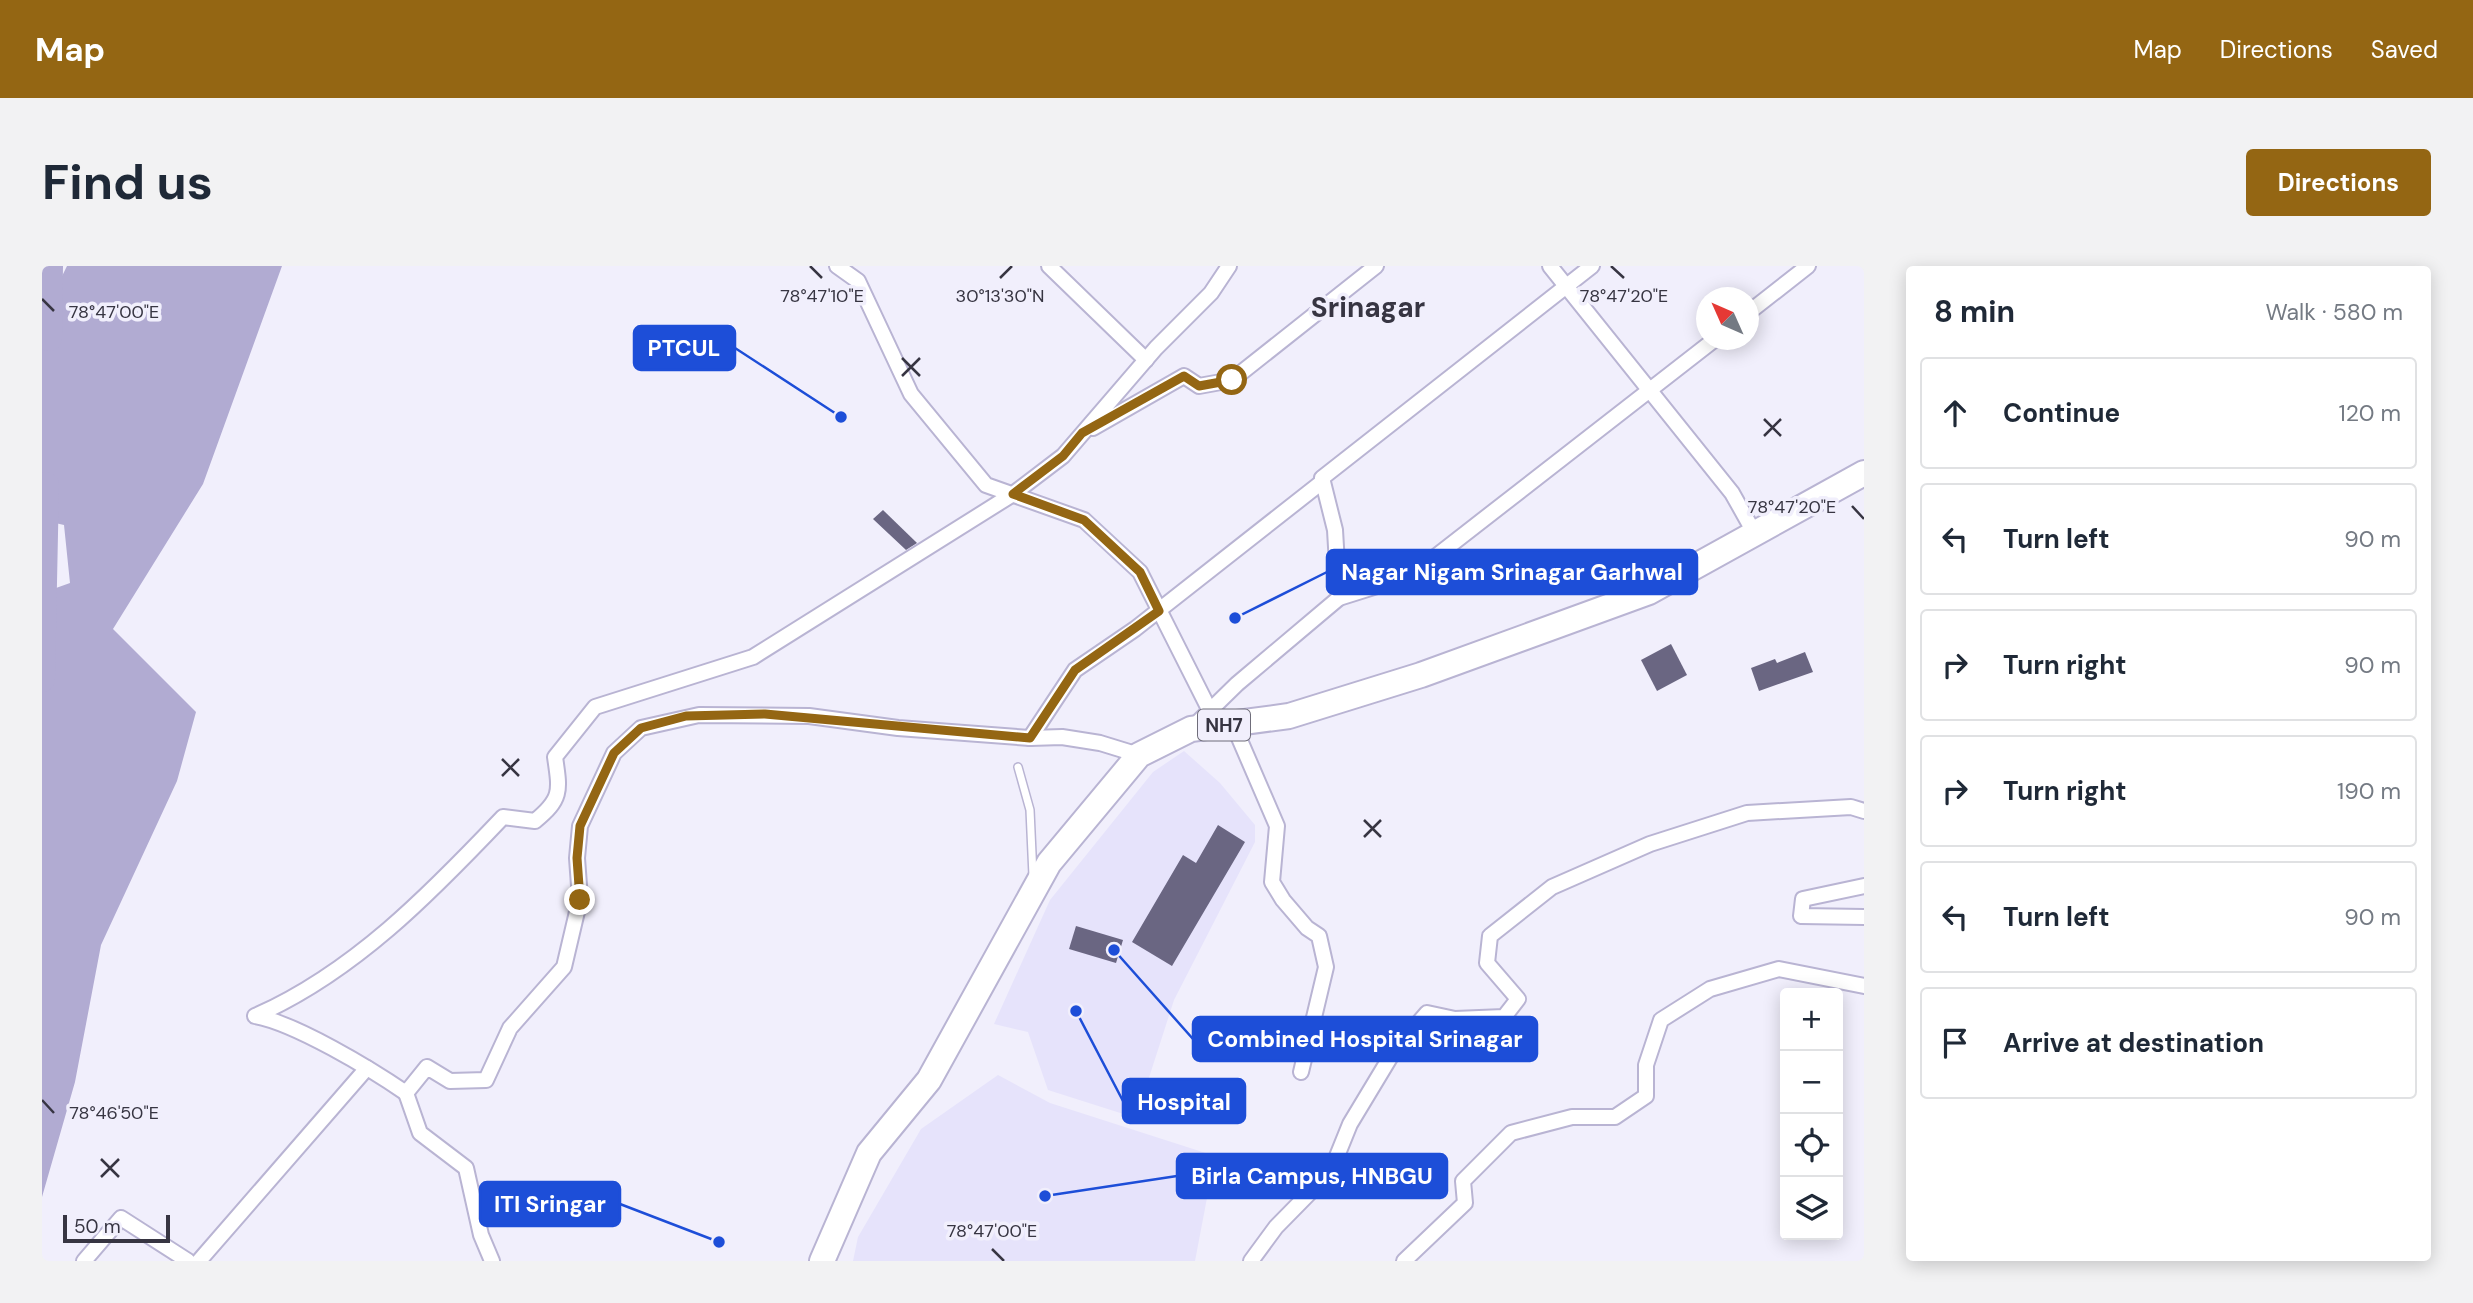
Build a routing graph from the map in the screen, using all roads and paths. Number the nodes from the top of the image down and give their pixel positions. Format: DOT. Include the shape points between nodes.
graph roads {
  1 [pos="837,266"];
  2 [pos="1049,266"];
  3 [pos="1229,266"];
  4 [pos="1376,266"];
  5 [pos="1550,266"];
  6 [pos="1592,266"];
  7 [pos="1808,266"];
  8 [pos="1566,286"];
  9 [pos="1759,304"];
  10 [pos="1701,350"];
  11 [pos="1146,360"];
  12 [pos="1650,390"];
  13 [pos="1082,433"];
  14 [pos="1864,473"];
  15 [pos="1322,482"];
  16 [pos="1013,494"];
  17 [pos="1755,534"];
  18 [pos="1339,598"];
  19 [pos="1159,611"];
  20 [pos="1210,711"];
  21 [pos="1233,724"];
  22 [pos="1191,729"];
  23 [pos="1030,738"];
  24 [pos="1139,755"];
  25 [pos="1018,767"];
  26 [pos="1864,811"];
  27 [pos="1864,886"];
  28 [pos="1034,891"];
  29 [pos="1864,917"];
  30 [pos="1864,986"];
  31 [pos="367,1068"];
  32 [pos="1301,1072"];
  33 [pos="406,1093"];
  34 [pos="84,1261"];
  35 [pos="188,1261"];
  36 [pos="199,1261"];
  37 [pos="492,1261"];
  38 [pos="822,1261"];
  39 [pos="1251,1261"];
  40 [pos="1404,1261"];
  1 -- 16 [label="street" via="858,281 911,394 986,485"];
  2 -- 11 [label="street"];
  3 -- 11 [label="street" via="1211,293"];
  4 -- 13 [label="street" via="1232,380 1199,386 1184,376"];
  5 -- 8 [label="street"];
  6 -- 8 [label="street"];
  7 -- 9 [label="street"];
  8 -- 12 [label="street"];
  8 -- 15 [label="street"];
  10 -- 12 [label="street"];
  11 -- 13 [label="street"];
  12 -- 17 [label="street" via="1732,493"];
  12 -- 18 [label="street" via="1412,575"];
  13 -- 16 [label="street" via="1063,456"];
  14 -- 17 [label="highway, NH7"];
  15 -- 18 [label="street" via="1335,530"];
  15 -- 19 [label="street"];
  16 -- 19 [label="street" via="1084,520 1140,572"];
  16 -- 31 [label="street" via="752,657 595,706 555,757 560,786 554,805 535,821 503,817 377,940 295,998 255,1016 275,1020"];
  17 -- 21 [label="highway, NH7" via="1649,592 1611,606 1421,675 1289,716"];
  18 -- 20 [label="street"];
  19 -- 20 [label="street"];
  19 -- 23 [label="street" via="1075,670"];
  20 -- 22 [label="street"];
  21 -- 22 [label="highway, NH7"];
  21 -- 32 [label="street" via="1277,826 1272,882 1307,928 1320,936 1326,967"];
  22 -- 24 [label="highway, NH7"];
  23 -- 24 [label="street" via="1062,737"];
  23 -- 33 [label="street" via="765,714 686,716 641,728 614,753 580,826 580,900 564,967 510,1028 486,1080 450,1082 427,1067"];
  24 -- 28 [label="highway, NH7" via="1049,863"];
  25 -- 28 [label="lane" via="1030,810"];
  26 -- 39 [label="street" via="1851,807 1747,813 1650,844 1552,887 1490,936 1487,963 1518,999 1504,1017 1455,1019 1427,1013 1394,1051 1350,1124 1331,1171 1276,1227"];
  27 -- 29 [label="street" via="1803,899 1801,916"];
  28 -- 38 [label="highway, NH7" via="929,1080 869,1153"];
  30 -- 40 [label="street" via="1779,969 1710,989 1661,1020 1646,1065 1646,1096 1615,1117 1572,1117 1511,1133 1462,1181 1465,1203"];
  31 -- 33 [label="street"];
  31 -- 36 [label="street"];
  33 -- 37 [label="street" via="420,1133 466,1168 481,1235"];
  34 -- 35 [label="street" via="121,1218"];
}
